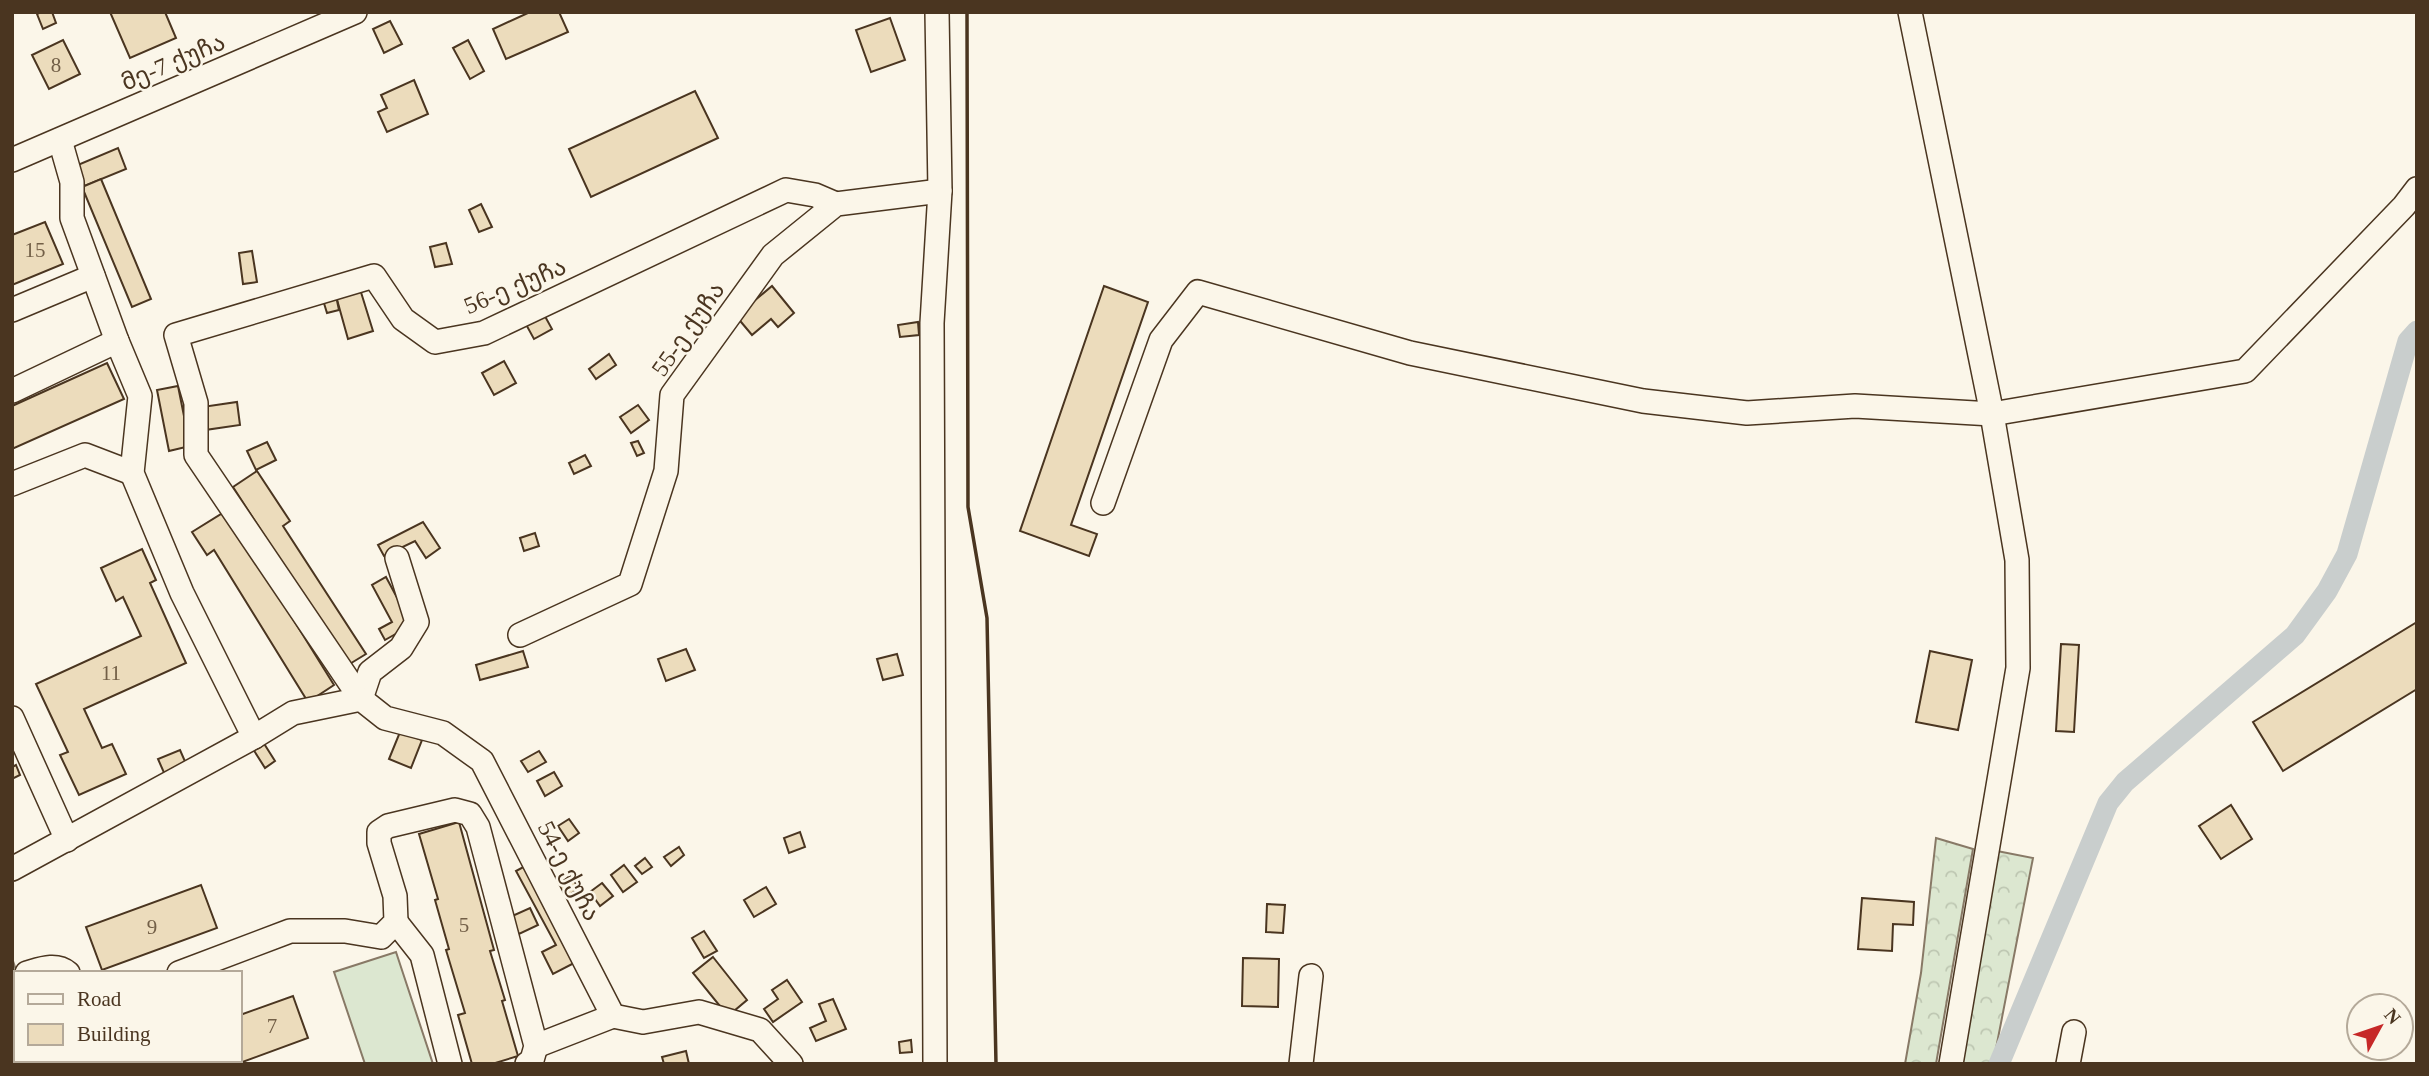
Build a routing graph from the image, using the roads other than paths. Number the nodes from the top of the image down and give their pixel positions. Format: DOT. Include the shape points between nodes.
graph roads {
  1 [pos="355,12"];
  2 [pos="937,12"];
  3 [pos="1910,12"];
  4 [pos="60,140"];
  5 [pos="12,160"];
  6 [pos="2417,189"];
  7 [pos="940,191"];
  8 [pos="836,204"];
  9 [pos="93,276"];
  10 [pos="12,310"];
  11 [pos="117,341"];
  12 [pos="12,391"];
  13 [pos="1992,414"];
  14 [pos="132,473"];
  15 [pos="12,484"];
  16 [pos="1103,503"];
  17 [pos="397,558"];
  18 [pos="520,635"];
  19 [pos="360,699"];
  20 [pos="12,718"];
  21 [pos="254,737"];
  22 [pos="67,840"];
  23 [pos="12,869"];
  24 [pos="396,922"];
  25 [pos="36,971"];
  26 [pos="66,971"];
  27 [pos="183,971"];
  28 [pos="1311,976"];
  29 [pos="613,1016"];
  30 [pos="2074,1032"];
  31 [pos="532,1055"];
  32 [pos="450,1064"];
  33 [pos="791,1064"];
  34 [pos="935,1064"];
  35 [pos="1301,1064"];
  36 [pos="1951,1064"];
  37 [pos="2068,1064"];
  1 -- 4 [label="street, მე-7 ქუჩა"];
  2 -- 7 [label="street"];
  3 -- 13 [label="street"];
  4 -- 5 [label="street, მე-7 ქუჩა"];
  4 -- 9 [label="street" via="72,182 72,218"];
  6 -- 13 [label="street" via="2245,371"];
  7 -- 8 [label="street"];
  7 -- 34 [label="street" via="932,323"];
  8 -- 18 [label="street, 55-ე ქუჩა" via="773,255 672,395 666,471 630,584"];
  8 -- 19 [label="street, 56-ე ქუჩა" via="786,190 484,333 435,342 403,319 374,275 176,335 196,403 196,454"];
  9 -- 10 [label="street"];
  9 -- 11 [label="street"];
  11 -- 12 [label="street"];
  11 -- 14 [label="street" via="140,397"];
  13 -- 16 [label="street" via="1855,405 1747,413 1643,401 1410,353 1198,292 1161,340"];
  13 -- 36 [label="street" via="2017,560 2018,668"];
  14 -- 15 [label="street" via="85,455"];
  14 -- 21 [label="street" via="181,593"];
  17 -- 19 [label="street" via="417,622 401,648 370,672"];
  19 -- 21 [label="street" via="293,713"];
  19 -- 29 [label="street, 54-ე ქუჩა" via="385,718 443,733 482,761"];
  20 -- 22 [label="street"];
  21 -- 22 [label="street"];
  22 -- 23 [label="street"];
  24 -- 27 [label="street" via="381,937 345,931 289,932"];
  24 -- 31 [label="street" via="395,896 379,832 456,810 470,814 478,827"];
  24 -- 32 [label="street" via="422,956"];
  25 -- 26 [label="street" via="54,967"];
  28 -- 35 [label="street"];
  29 -- 31 [label="street"];
  29 -- 33 [label="street" via="643,1023 699,1012 760,1030"];
  30 -- 37 [label="street"];
}
